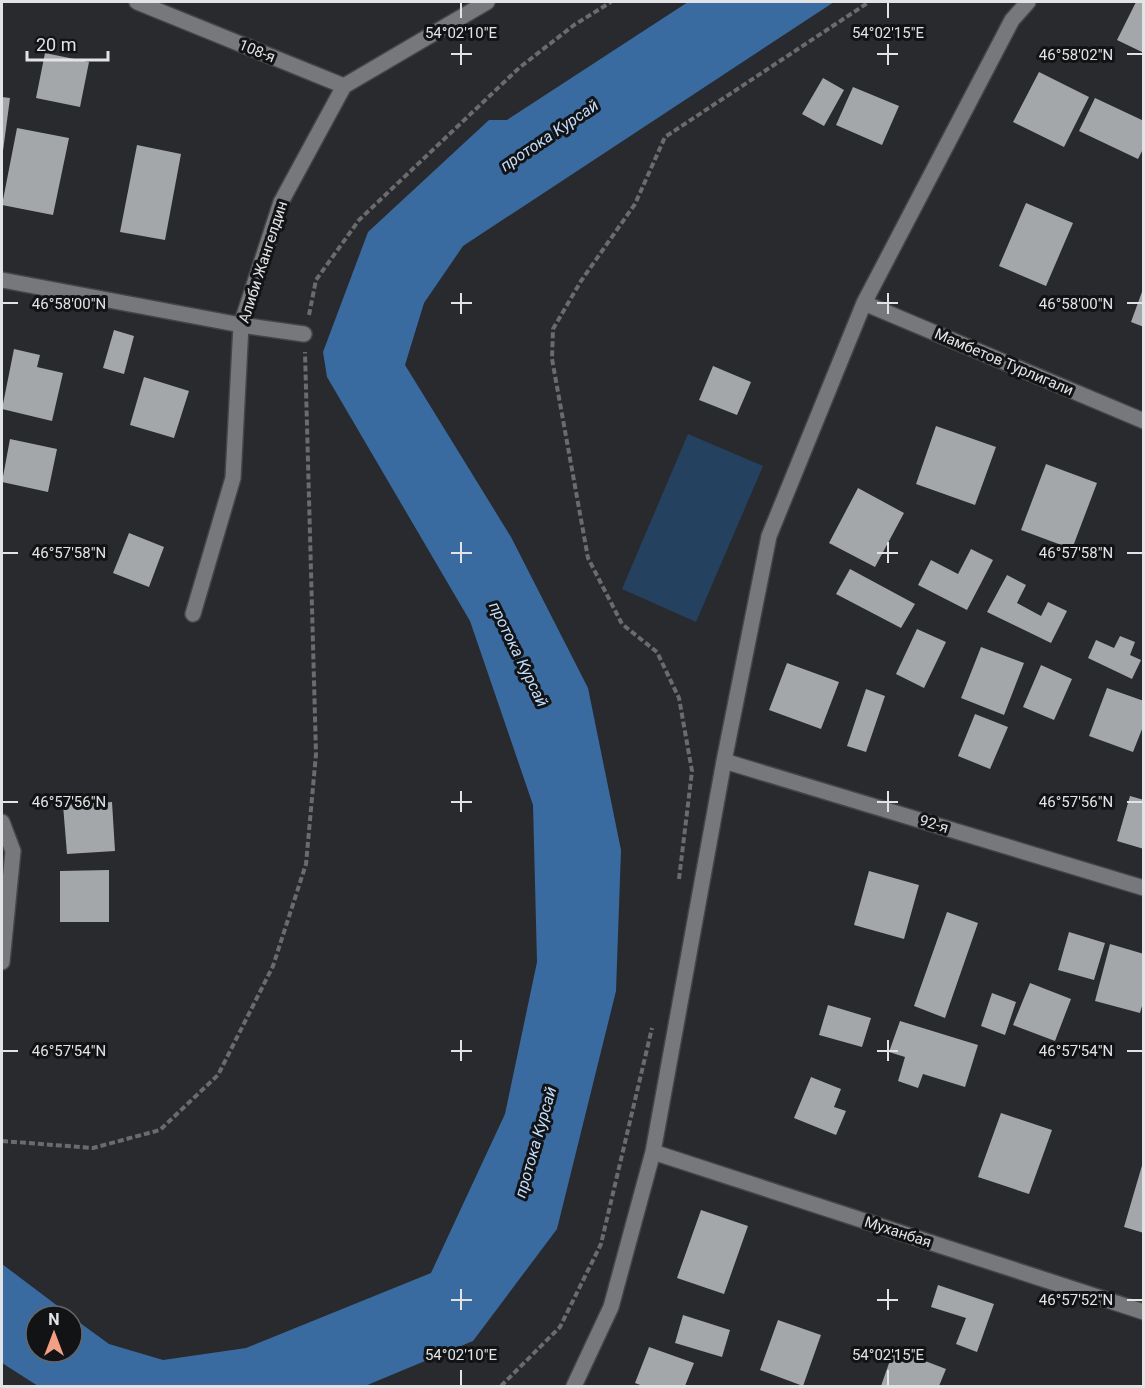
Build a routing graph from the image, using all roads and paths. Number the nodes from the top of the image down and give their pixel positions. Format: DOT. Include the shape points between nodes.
graph roads {
  1 [pos="137,2"];
  2 [pos="487,2"];
  3 [pos="611,2"];
  4 [pos="869,2"];
  5 [pos="1028,2"];
  6 [pos="344,86"];
  7 [pos="2,280"];
  8 [pos="864,303"];
  9 [pos="241,325"];
  10 [pos="304,334"];
  11 [pos="1143,421"];
  12 [pos="193,614"];
  13 [pos="724,761"];
  14 [pos="2,822"];
  15 [pos="1143,888"];
  16 [pos="678,889"];
  17 [pos="2,962"];
  18 [pos="652,1028"];
  19 [pos="2,1141"];
  20 [pos="653,1152"];
  21 [pos="1143,1312"];
  22 [pos="501,1386"];
  23 [pos="574,1386"];
  1 -- 6 [label="street, 108-я"];
  2 -- 6 [label="street"];
  3 -- 10 [label="path" via="519,68 359,220 316,280"];
  4 -- 16 [label="path" via="665,137 635,204 553,329 552,359 588,558 622,624 657,652 679,698 692,771"];
  5 -- 8 [label="street" via="1012,20"];
  6 -- 9 [label="street, Алиби Жангелдин" via="282,202"];
  7 -- 9 [label="street"];
  8 -- 11 [label="street, Мамбетов Турлигали"];
  8 -- 13 [label="street" via="769,536"];
  9 -- 10 [label="street"];
  9 -- 12 [label="street, Алиби Жангелдин" via="233,478"];
  10 -- 19 [label="path" via="316,754 306,864 273,966 218,1075 160,1131 93,1148"];
  13 -- 15 [label="street, 92-я"];
  13 -- 20 [label="street"];
  14 -- 17 [label="street" via="13,851"];
  18 -- 22 [label="path" via="601,1244 560,1327"];
  20 -- 21 [label="street, Муханбая"];
  20 -- 23 [label="street" via="611,1307"];
}
